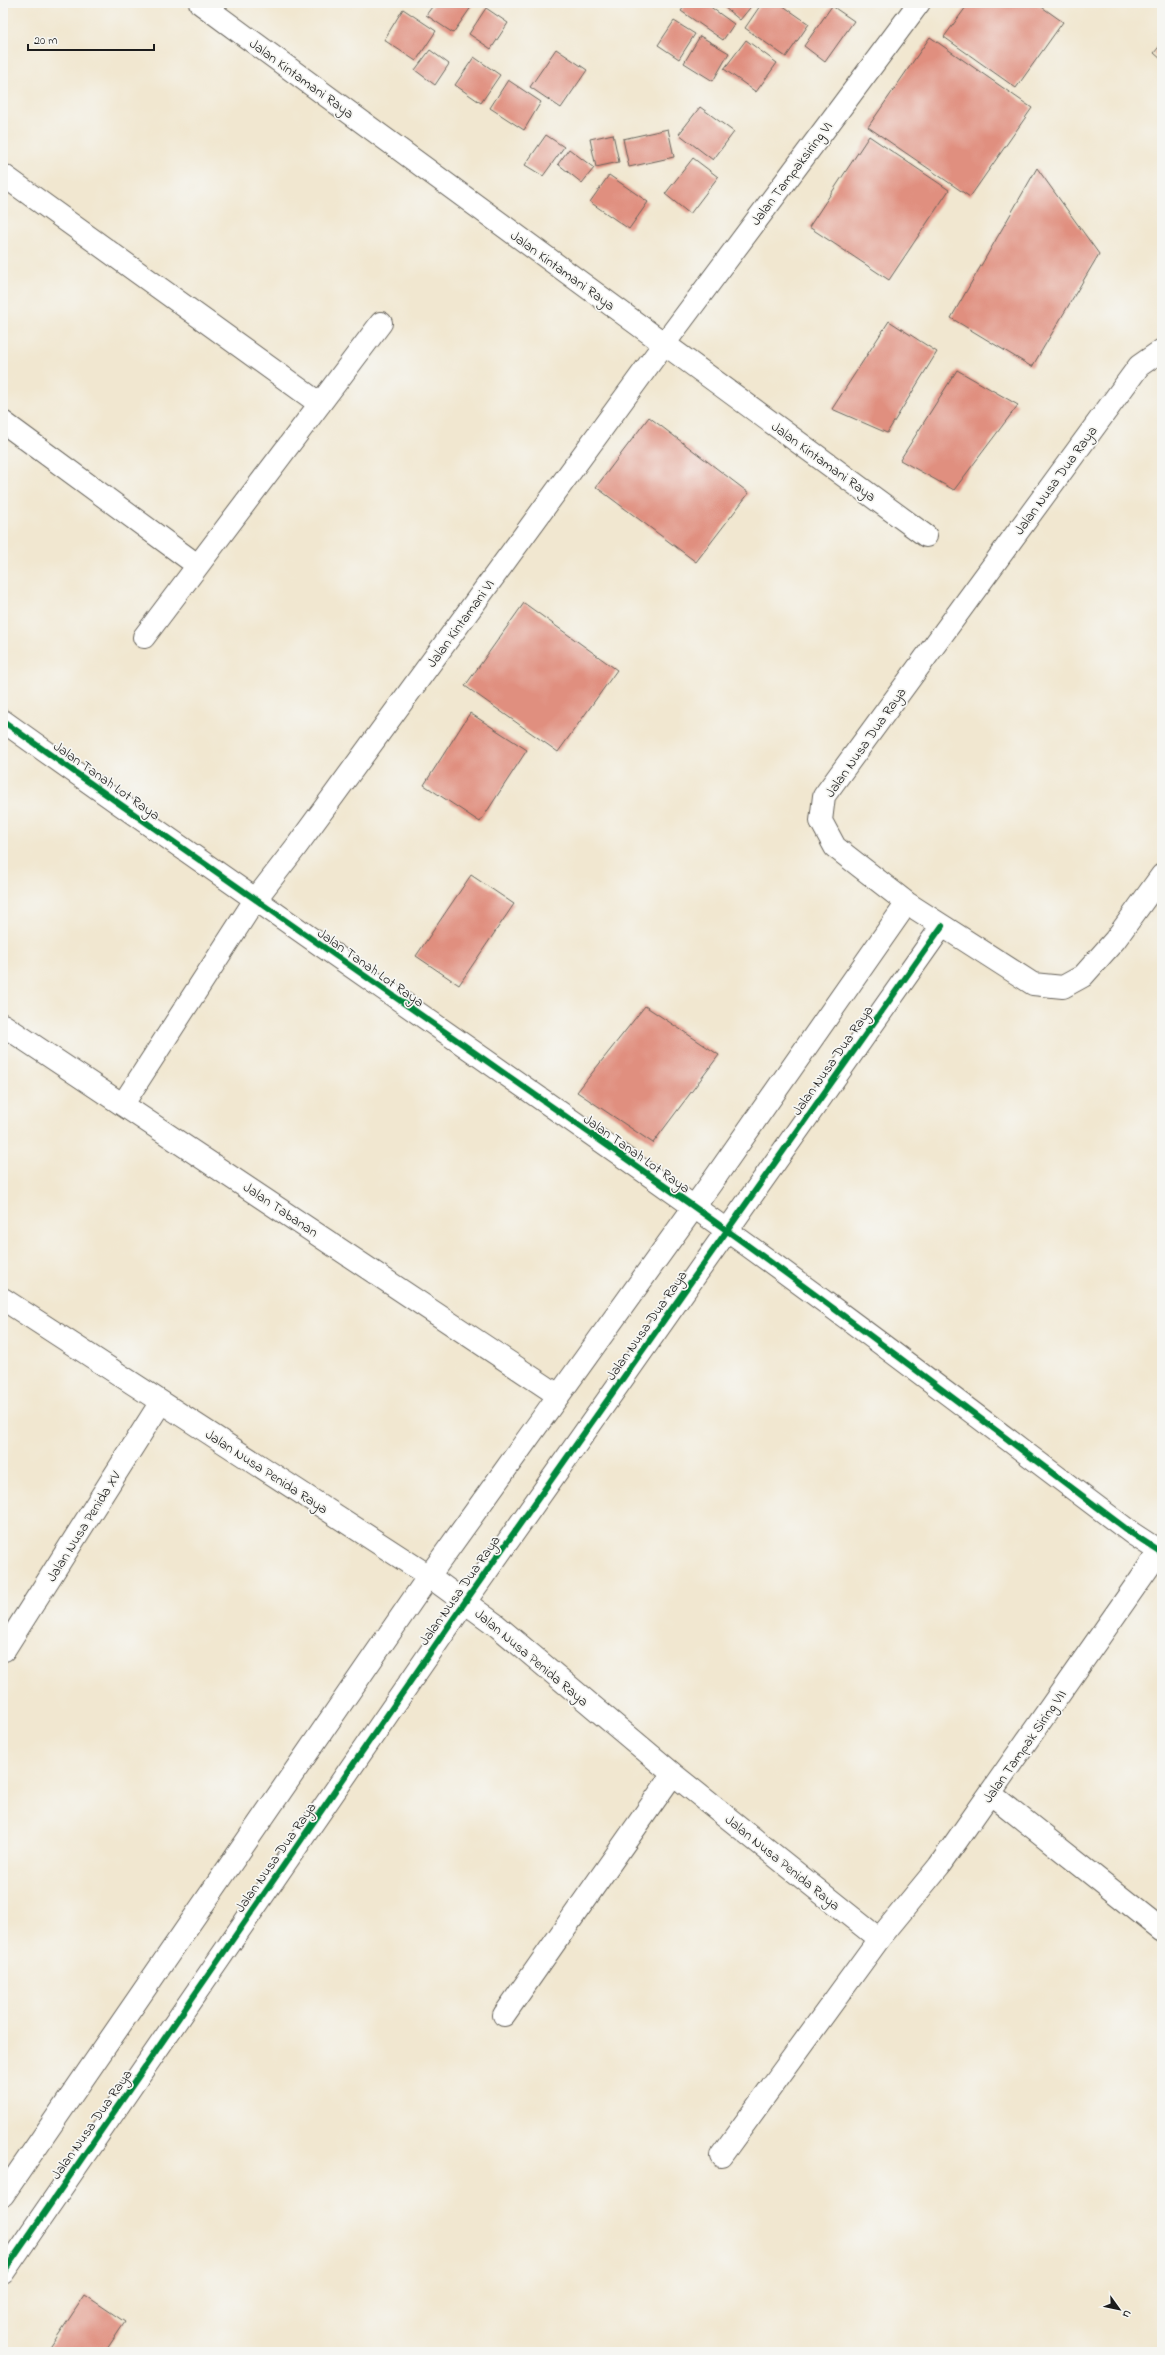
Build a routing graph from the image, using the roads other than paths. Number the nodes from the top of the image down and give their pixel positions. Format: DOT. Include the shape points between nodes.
graph roads {
  1 [pos="200,3"];
  2 [pos="918,3"];
  3 [pos="3,175"];
  4 [pos="381,323"];
  5 [pos="664,344"];
  6 [pos="1162,350"];
  7 [pos="320,404"];
  8 [pos="3,422"];
  9 [pos="926,536"];
  10 [pos="197,565"];
  11 [pos="144,637"];
  12 [pos="3,721"];
  13 [pos="1162,874"];
  14 [pos="255,900"];
  15 [pos="907,903"];
  16 [pos="942,926"];
  17 [pos="3,1025"];
  18 [pos="123,1104"];
  19 [pos="692,1207"];
  20 [pos="726,1232"];
  21 [pos="3,1298"];
  22 [pos="558,1395"];
  23 [pos="161,1402"];
  24 [pos="1161,1551"];
  25 [pos="429,1576"];
  26 [pos="465,1602"];
  27 [pos="4,1650"];
  28 [pos="673,1774"];
  29 [pos="991,1794"];
  30 [pos="1162,1930"];
  31 [pos="880,1939"];
  32 [pos="504,2015"];
  33 [pos="721,2156"];
  34 [pos="3,2195"];
  35 [pos="3,2273"];
  1 -- 5 [label="street, Jalan Kintamani Raya"];
  2 -- 5 [label="street, Jalan Tampaksiring VI"];
  3 -- 7 [label="street"];
  4 -- 7 [label="street"];
  5 -- 9 [label="street, Jalan Kintamani Raya"];
  5 -- 14 [label="street, Jalan Kintamani VI"];
  6 -- 15 [label="street, Jalan Nusa Dua Raya" via="1139,366 824,796 821,821 835,847"];
  7 -- 10 [label="street"];
  8 -- 10 [label="street"];
  10 -- 11 [label="street"];
  12 -- 14 [label="street, Jalan Tanah Lot Raya"];
  13 -- 16 [label="street" via="1104,952 1083,976 1064,987 1033,984"];
  14 -- 18 [label="street, Jalan Kintamani VI"];
  14 -- 19 [label="street, Jalan Tanah Lot Raya"];
  15 -- 16 [label="street"];
  15 -- 19 [label="street, Jalan Nusa Dua Raya"];
  16 -- 20 [label="street, Jalan Nusa Dua Raya"];
  17 -- 18 [label="street, Jalan Tabanan"];
  18 -- 22 [label="street, Jalan Tabanan"];
  19 -- 20 [label="street, Jalan Tanah Lot Raya"];
  19 -- 22 [label="street, Jalan Nusa Dua Raya"];
  20 -- 24 [label="street, Jalan Tanah Lot Raya" via="782,1270 1133,1534"];
  20 -- 26 [label="street, Jalan Nusa Dua Raya"];
  21 -- 23 [label="street, Jalan Nusa Penida Raya"];
  22 -- 25 [label="street, Jalan Nusa Dua Raya"];
  23 -- 25 [label="street, Jalan Nusa Penida Raya"];
  23 -- 27 [label="street, Jalan Nusa Penida XV"];
  24 -- 29 [label="street, Jalan Tampak Siring VII"];
  25 -- 26 [label="street, Jalan Nusa Penida Raya"];
  25 -- 34 [label="street, Jalan Nusa Dua Raya"];
  26 -- 28 [label="street, Jalan Nusa Penida Raya" via="496,1625"];
  26 -- 35 [label="street, Jalan Nusa Dua Raya"];
  28 -- 31 [label="street, Jalan Nusa Penida Raya"];
  28 -- 32 [label="street"];
  29 -- 30 [label="street"];
  29 -- 31 [label="street, Jalan Tampak Siring VII" via="939,1866"];
  31 -- 33 [label="street, Jalan Tampak Siring VII"];
}
